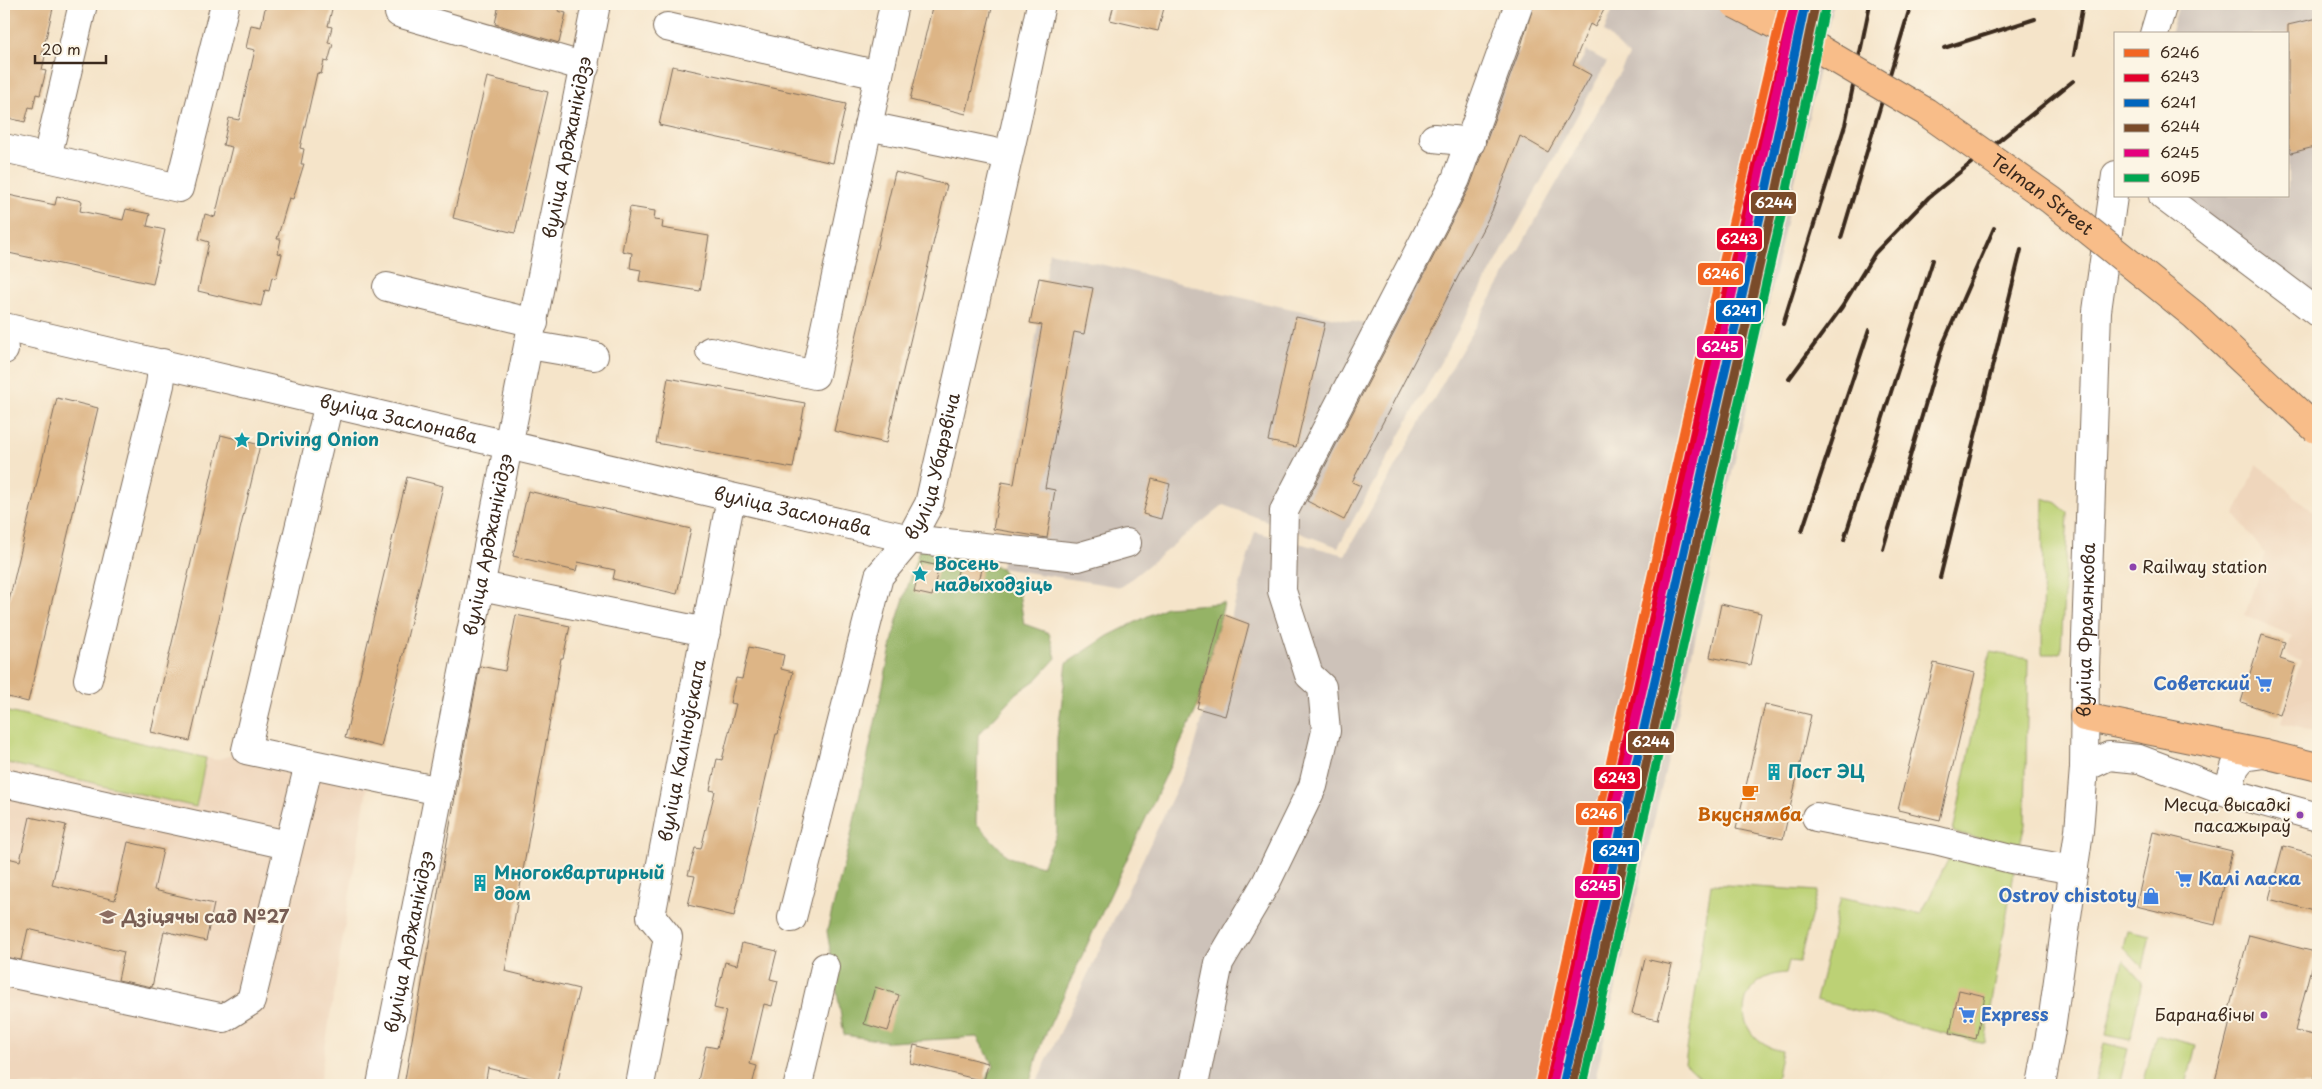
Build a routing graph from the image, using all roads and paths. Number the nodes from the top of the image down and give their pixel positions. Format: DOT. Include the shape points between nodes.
graph roads {
  1 [pos="83,4"];
  2 [pos="225,4"];
  3 [pos="402,4"];
  4 [pos="596,4"];
  5 [pos="894,4"];
  6 [pos="1041,4"];
  7 [pos="1519,4"];
  8 [pos="1735,4"];
  9 [pos="2163,4"];
  10 [pos="667,27"];
  11 [pos="2155,32"];
  12 [pos="585,67"];
  13 [pos="879,75"];
  14 [pos="868,126"];
  15 [pos="1434,138"];
  16 [pos="1470,142"];
  17 [pos="4,148"];
  18 [pos="1008,155"];
  19 [pos="47,158"];
  20 [pos="2114,189"];
  21 [pos="2166,198"];
  22 [pos="388,287"];
  23 [pos="2318,313"];
  24 [pos="4,327"];
  25 [pos="532,334"];
  26 [pos="710,351"];
  27 [pos="594,356"];
  28 [pos="163,362"];
  29 [pos="330,403"];
  30 [pos="2318,431"];
  31 [pos="509,446"];
  32 [pos="731,498"];
  33 [pos="910,539"];
  34 [pos="1127,543"];
  35 [pos="481,586"];
  36 [pos="706,632"];
  37 [pos="88,679"];
  38 [pos="2084,717"];
  39 [pos="2264,754"];
  40 [pos="309,764"];
  41 [pos="2318,767"];
  42 [pos="2084,768"];
  43 [pos="4,784"];
  44 [pos="440,791"];
  45 [pos="2227,792"];
  46 [pos="1816,816"];
  47 [pos="2318,818"];
  48 [pos="288,845"];
  49 [pos="2074,870"];
  50 [pos="792,918"];
  51 [pos="825,967"];
  52 [pos="4,972"];
  53 [pos="381,1085"];
  54 [pos="640,1085"];
  55 [pos="798,1085"];
  56 [pos="1194,1085"];
  57 [pos="2041,1085"];
  1 -- 19 [label="street"];
  2 -- 19 [label="street" via="179,188"];
  3 -- 12 [label="street" via="399,14"];
  4 -- 12 [label="street, вуліца Арджанікідзэ"];
  5 -- 13 [label="street"];
  6 -- 18 [label="street, вуліца Убарэвіча"];
  7 -- 16 [label="street"];
  8 -- 30 [label="main road, Telman Street, bridge" via="1797,36 1926,112 2051,200 2194,315"];
  9 -- 11 [label="street"];
  10 -- 13 [label="street"];
  12 -- 25 [label="street, вуліца Арджанікідзэ"];
  13 -- 14 [label="street"];
  14 -- 18 [label="street"];
  14 -- 26 [label="street" via="815,375"];
  15 -- 16 [label="street"];
  16 -- 56 [label="street" via="1456,179 1284,511 1282,591 1308,675 1322,687 1326,731 1313,786 1266,883 1219,963"];
  17 -- 19 [label="street"];
  18 -- 33 [label="street, вуліца Убарэвіча" via="929,504"];
  20 -- 38 [label="street, вуліца Фралянкова" via="2097,311"];
  21 -- 23 [label="street"];
  22 -- 25 [label="street"];
  24 -- 28 [label="street, вуліца Заслонава"];
  25 -- 27 [label="street"];
  25 -- 31 [label="street, вуліца Арджанікідзэ"];
  28 -- 29 [label="street, вуліца Заслонава"];
  28 -- 37 [label="street"];
  29 -- 31 [label="street, вуліца Заслонава"];
  29 -- 40 [label="street" via="246,750"];
  31 -- 32 [label="street, вуліца Заслонава"];
  31 -- 35 [label="street, вуліца Арджанікідзэ"];
  32 -- 33 [label="street, вуліца Заслонава"];
  32 -- 36 [label="street, вуліца Каліноўскага"];
  33 -- 34 [label="street, вуліца Заслонава" via="1078,557"];
  33 -- 50 [label="street, вуліца Убарэвіча" via="879,576"];
  35 -- 36 [label="street"];
  35 -- 44 [label="street, вуліца Арджанікідзэ"];
  36 -- 54 [label="street, вуліца Каліноўскага" via="651,916 668,937"];
  38 -- 39 [label="main road"];
  38 -- 42 [label="street, вуліца Фралянкова"];
  39 -- 41 [label="main road"];
  39 -- 45 [label="street" via="2243,757 2235,767"];
  40 -- 44 [label="street"];
  40 -- 48 [label="street"];
  42 -- 45 [label="street" via="2109,756 2139,759"];
  42 -- 49 [label="street, вуліца Фралянкова"];
  43 -- 48 [label="street"];
  44 -- 53 [label="street, вуліца Арджанікідзэ"];
  45 -- 47 [label="street"];
  46 -- 49 [label="street"];
  48 -- 52 [label="street" via="252,1001 224,1018"];
  49 -- 57 [label="street, вуліца Фралянкова"];
  51 -- 55 [label="street"];
}
